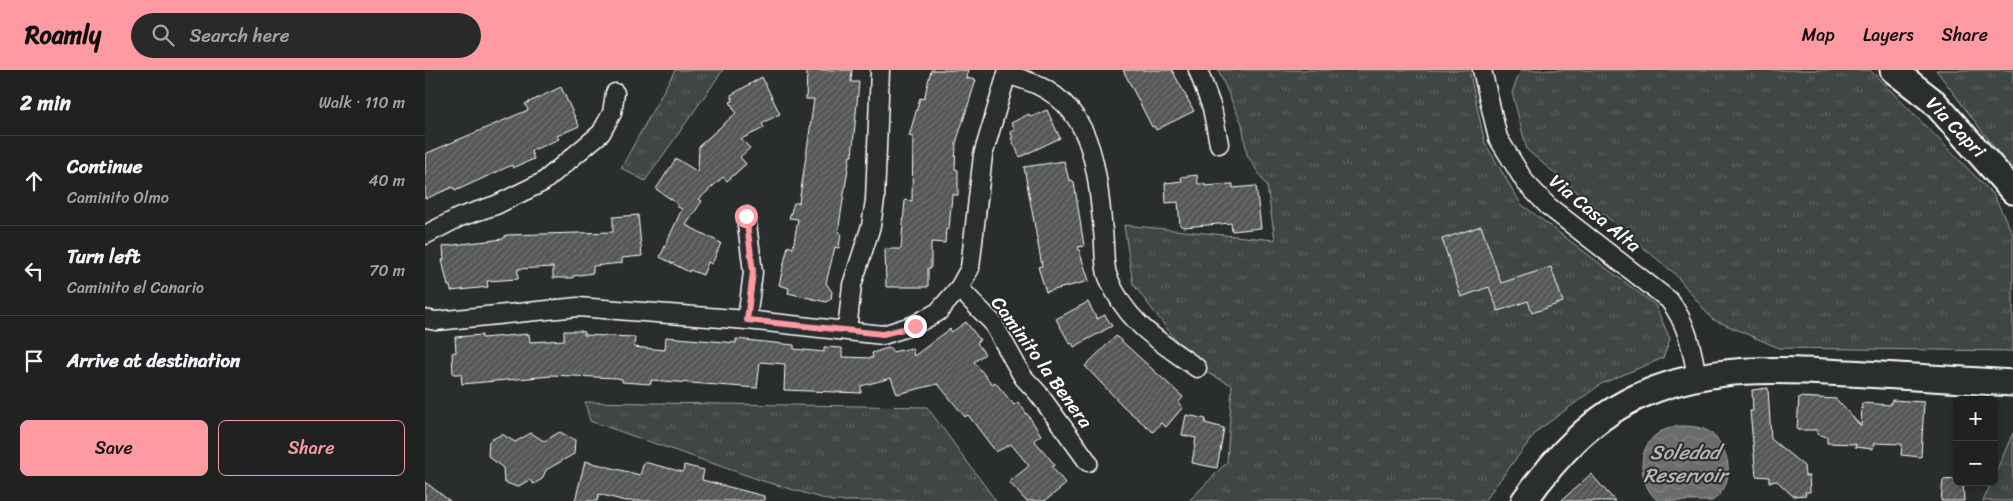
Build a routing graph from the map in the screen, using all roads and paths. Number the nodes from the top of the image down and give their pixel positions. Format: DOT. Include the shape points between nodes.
graph roads {
  1 [pos="880,70"];
  2 [pos="1198,70"];
  3 [pos="1482,70"];
  4 [pos="1893,70"];
  5 [pos="1008,72"];
  6 [pos="615,93"];
  7 [pos="1219,144"];
  8 [pos="2013,191"];
  9 [pos="746,216"];
  10 [pos="425,235"];
  11 [pos="959,288"];
  12 [pos="425,319"];
  13 [pos="747,320"];
  14 [pos="847,330"];
  15 [pos="1197,368"];
  16 [pos="1697,377"];
  17 [pos="2013,383"];
  18 [pos="1088,462"];
  19 [pos="1523,501"];
  1 -- 14 [label="street" via="875,200 871,226 852,285"];
  2 -- 7 [label="street" via="1212,108"];
  3 -- 16 [label="street, Via Casa Alta" via="1498,138 1525,182 1548,206 1669,300 1679,312 1690,339"];
  4 -- 8 [label="street, Via Capri" via="1934,102"];
  5 -- 11 [label="street" via="983,155 970,268"];
  5 -- 15 [label="street" via="1029,79 1063,101 1079,120 1097,170 1107,275 1125,312"];
  6 -- 10 [label="street" via="612,113 601,133 543,182 496,205 460,216"];
  9 -- 13 [label="street" via="753,272"];
  11 -- 14 [label="street" via="938,312 915,326 883,334"];
  11 -- 18 [label="street, Caminito la Benera" via="993,322 1023,377"];
  12 -- 13 [label="street" via="436,321 579,307"];
  13 -- 14 [label="street"];
  16 -- 17 [label="street" via="1731,370"];
  16 -- 19 [label="street" via="1643,394 1596,422 1558,456"];
}
